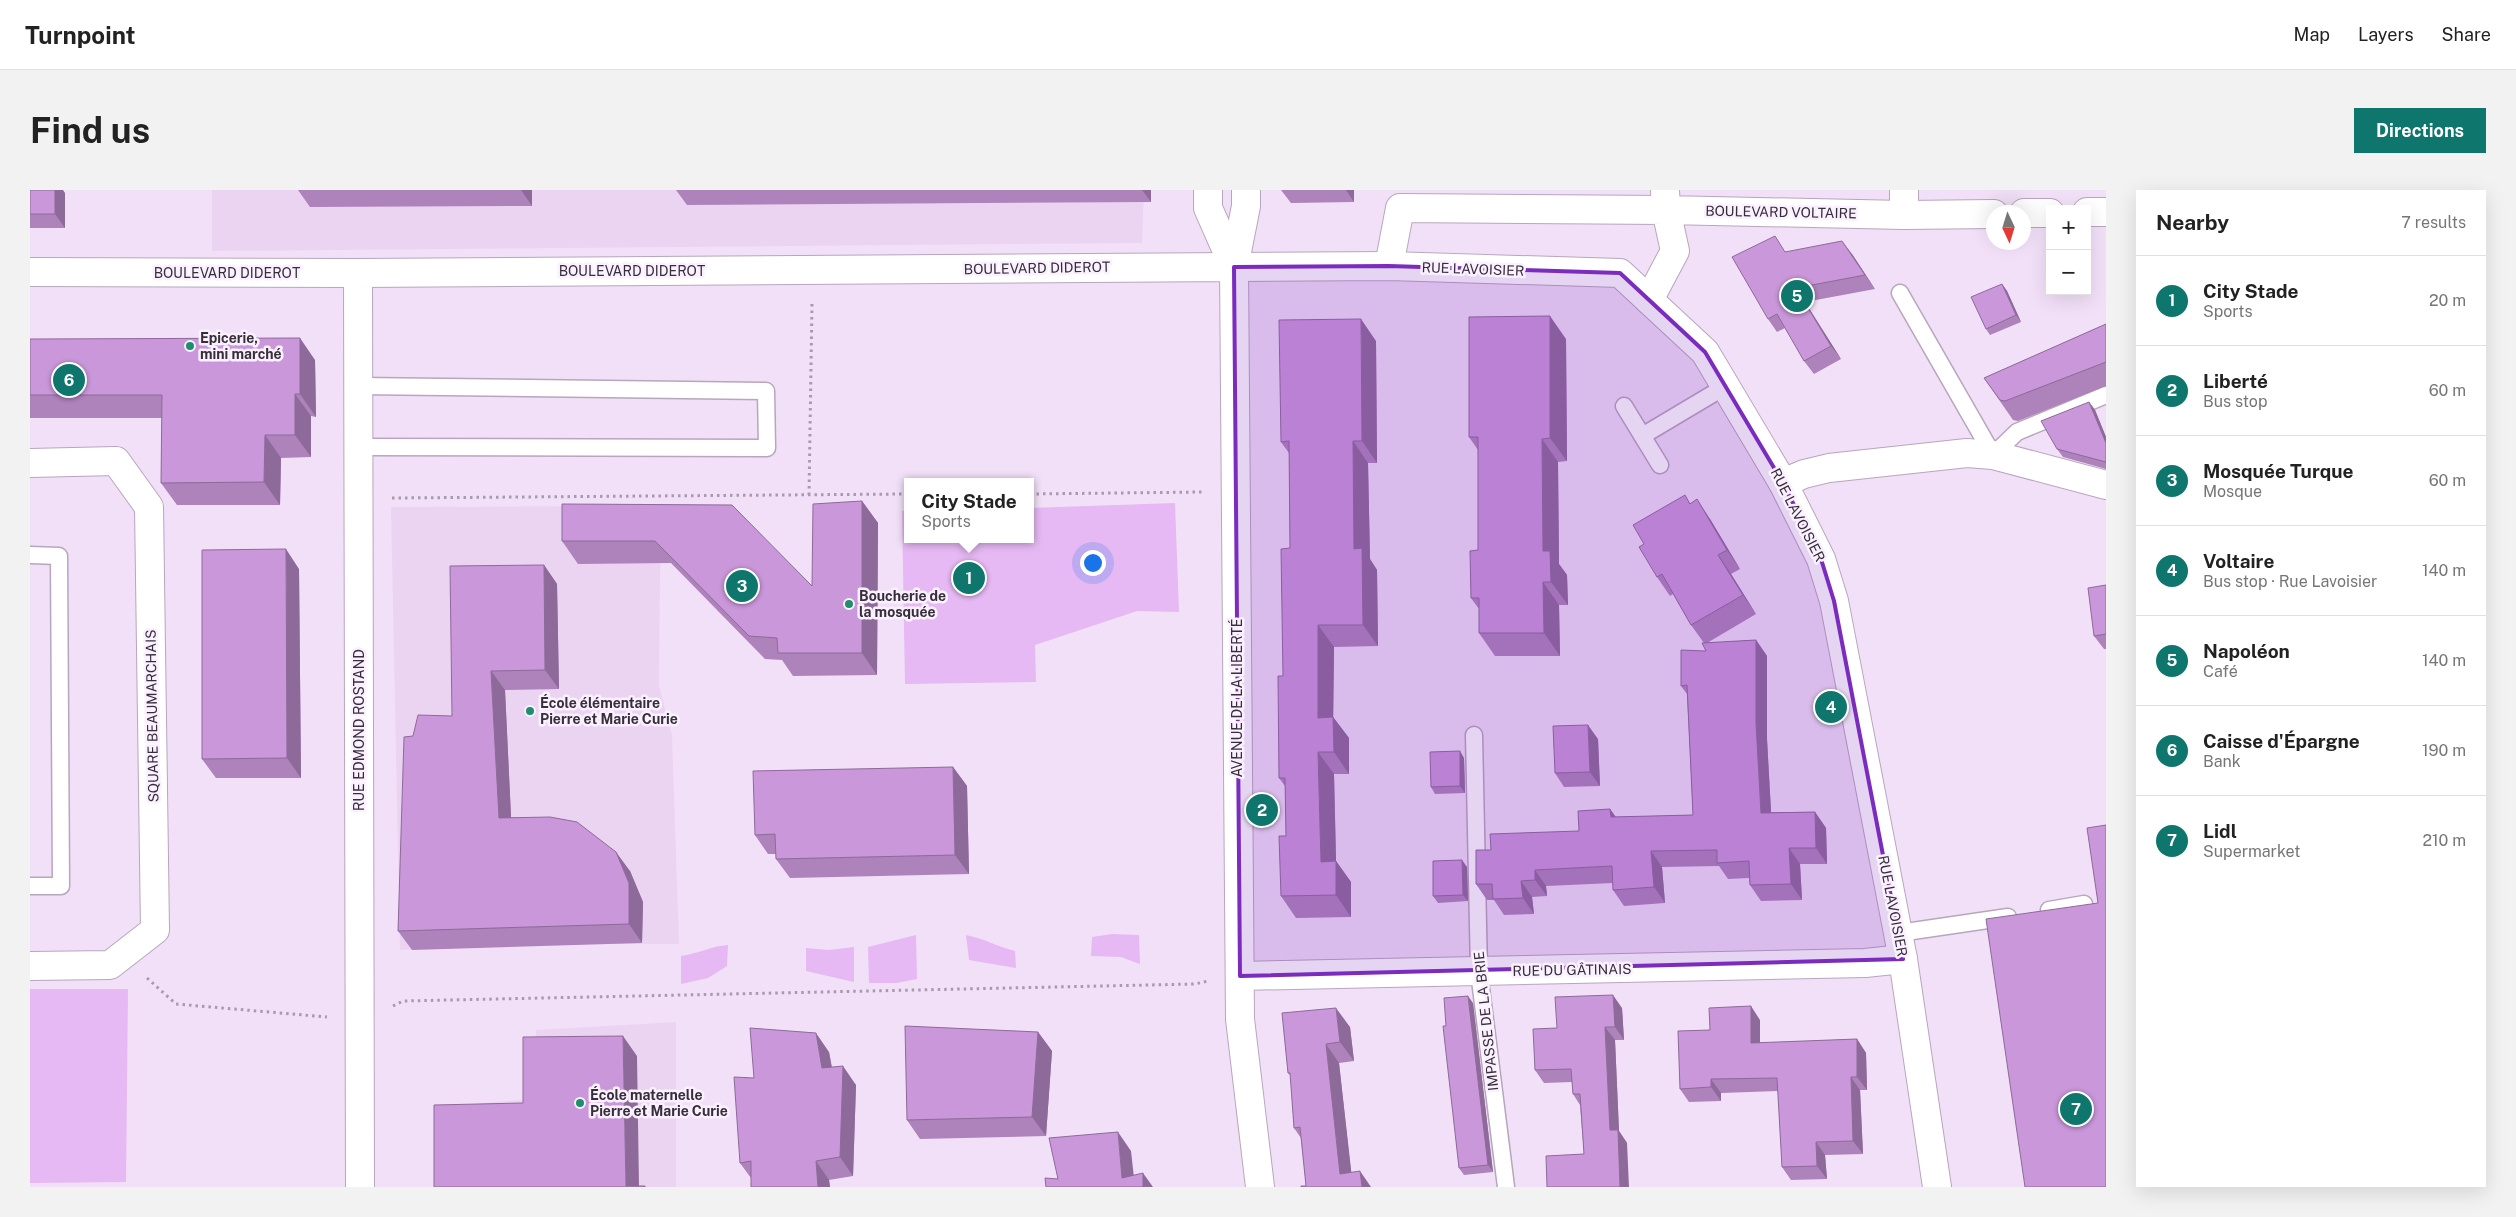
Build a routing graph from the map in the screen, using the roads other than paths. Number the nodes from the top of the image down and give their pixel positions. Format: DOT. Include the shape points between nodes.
graph roads {
  1 [pos="1208,190"];
  2 [pos="1246,190"];
  3 [pos="1666,200"];
  4 [pos="1904,202"];
  5 [pos="2091,212"];
  6 [pos="2106,212"];
  7 [pos="1986,213"];
  8 [pos="2031,213"];
  9 [pos="2046,213"];
  10 [pos="1389,266"];
  11 [pos="1234,267"];
  12 [pos="30,272"];
  13 [pos="358,273"];
  14 [pos="1900,293"];
  15 [pos="1649,300"];
  16 [pos="358,386"];
  17 [pos="1726,386"];
  18 [pos="2106,395"];
  19 [pos="1624,406"];
  20 [pos="1642,436"];
  21 [pos="359,447"];
  22 [pos="1993,455"];
  23 [pos="30,463"];
  24 [pos="1660,465"];
  25 [pos="1783,483"];
  26 [pos="2106,485"];
  27 [pos="30,556"];
  28 [pos="1474,735"];
  29 [pos="30,886"];
  30 [pos="2084,904"];
  31 [pos="1901,946"];
  32 [pos="30,966"];
  33 [pos="1479,972"];
  34 [pos="1240,976"];
  35 [pos="360,1187"];
  36 [pos="1260,1187"];
  37 [pos="1506,1187"];
  38 [pos="1937,1187"];
  1 -- 11 [label="street, AVENUE DE LA LIBERTÉ" via="1208,208"];
  2 -- 11 [label="street, AVENUE DE LA LIBERTÉ"];
  3 -- 4 [label="street, BOULEVARD VOLTAIRE"];
  3 -- 10 [label="street, BOULEVARD VOLTAIRE" via="1400,208"];
  3 -- 15 [label="street" via="1675,251"];
  4 -- 7 [label="street, BOULEVARD VOLTAIRE"];
  5 -- 6 [label="street"];
  8 -- 9 [label="street"];
  10 -- 11 [label="street, RUE LAVOISIER"];
  10 -- 15 [label="street, RUE LAVOISIER" via="1620,273"];
  11 -- 13 [label="street, BOULEVARD DIDEROT"];
  11 -- 34 [label="street, AVENUE DE LA LIBERTÉ"];
  12 -- 13 [label="street, BOULEVARD DIDEROT"];
  13 -- 16 [label="street, RUE EDMOND ROSTAND"];
  14 -- 22 [label="lane"];
  15 -- 17 [label="street, RUE LAVOISIER" via="1705,352"];
  16 -- 21 [label="street, RUE EDMOND ROSTAND"];
  16 -- 21 [label="lane" via="766,391 767,448"];
  17 -- 20 [label="lane"];
  17 -- 25 [label="street, RUE LAVOISIER"];
  18 -- 22 [label="lane" via="2017,432"];
  19 -- 20 [label="lane"];
  20 -- 24 [label="lane"];
  21 -- 35 [label="street, RUE EDMOND ROSTAND"];
  22 -- 25 [label="street" via="1967,452 1829,468"];
  22 -- 26 [label="street"];
  23 -- 32 [label="street, SQUARE BEAUMARCHAIS" via="116,461 149,507 155,930 110,965"];
  25 -- 31 [label="street, RUE LAVOISIER" via="1821,559 1834,601"];
  27 -- 29 [label="lane" via="59,556 61,886"];
  28 -- 33 [label="lane, IMPASSE DE LA BRIE"];
  30 -- 31 [label="lane" via="2026,914"];
  31 -- 33 [label="street, RUE DU GÂTINAIS" via="1865,963"];
  31 -- 38 [label="street, RUE LAVOISIER"];
  33 -- 34 [label="street, RUE DU GÂTINAIS"];
  33 -- 37 [label="lane, IMPASSE DE LA BRIE"];
  34 -- 36 [label="street, AVENUE DE LA LIBERTÉ" via="1240,1019"];
}
